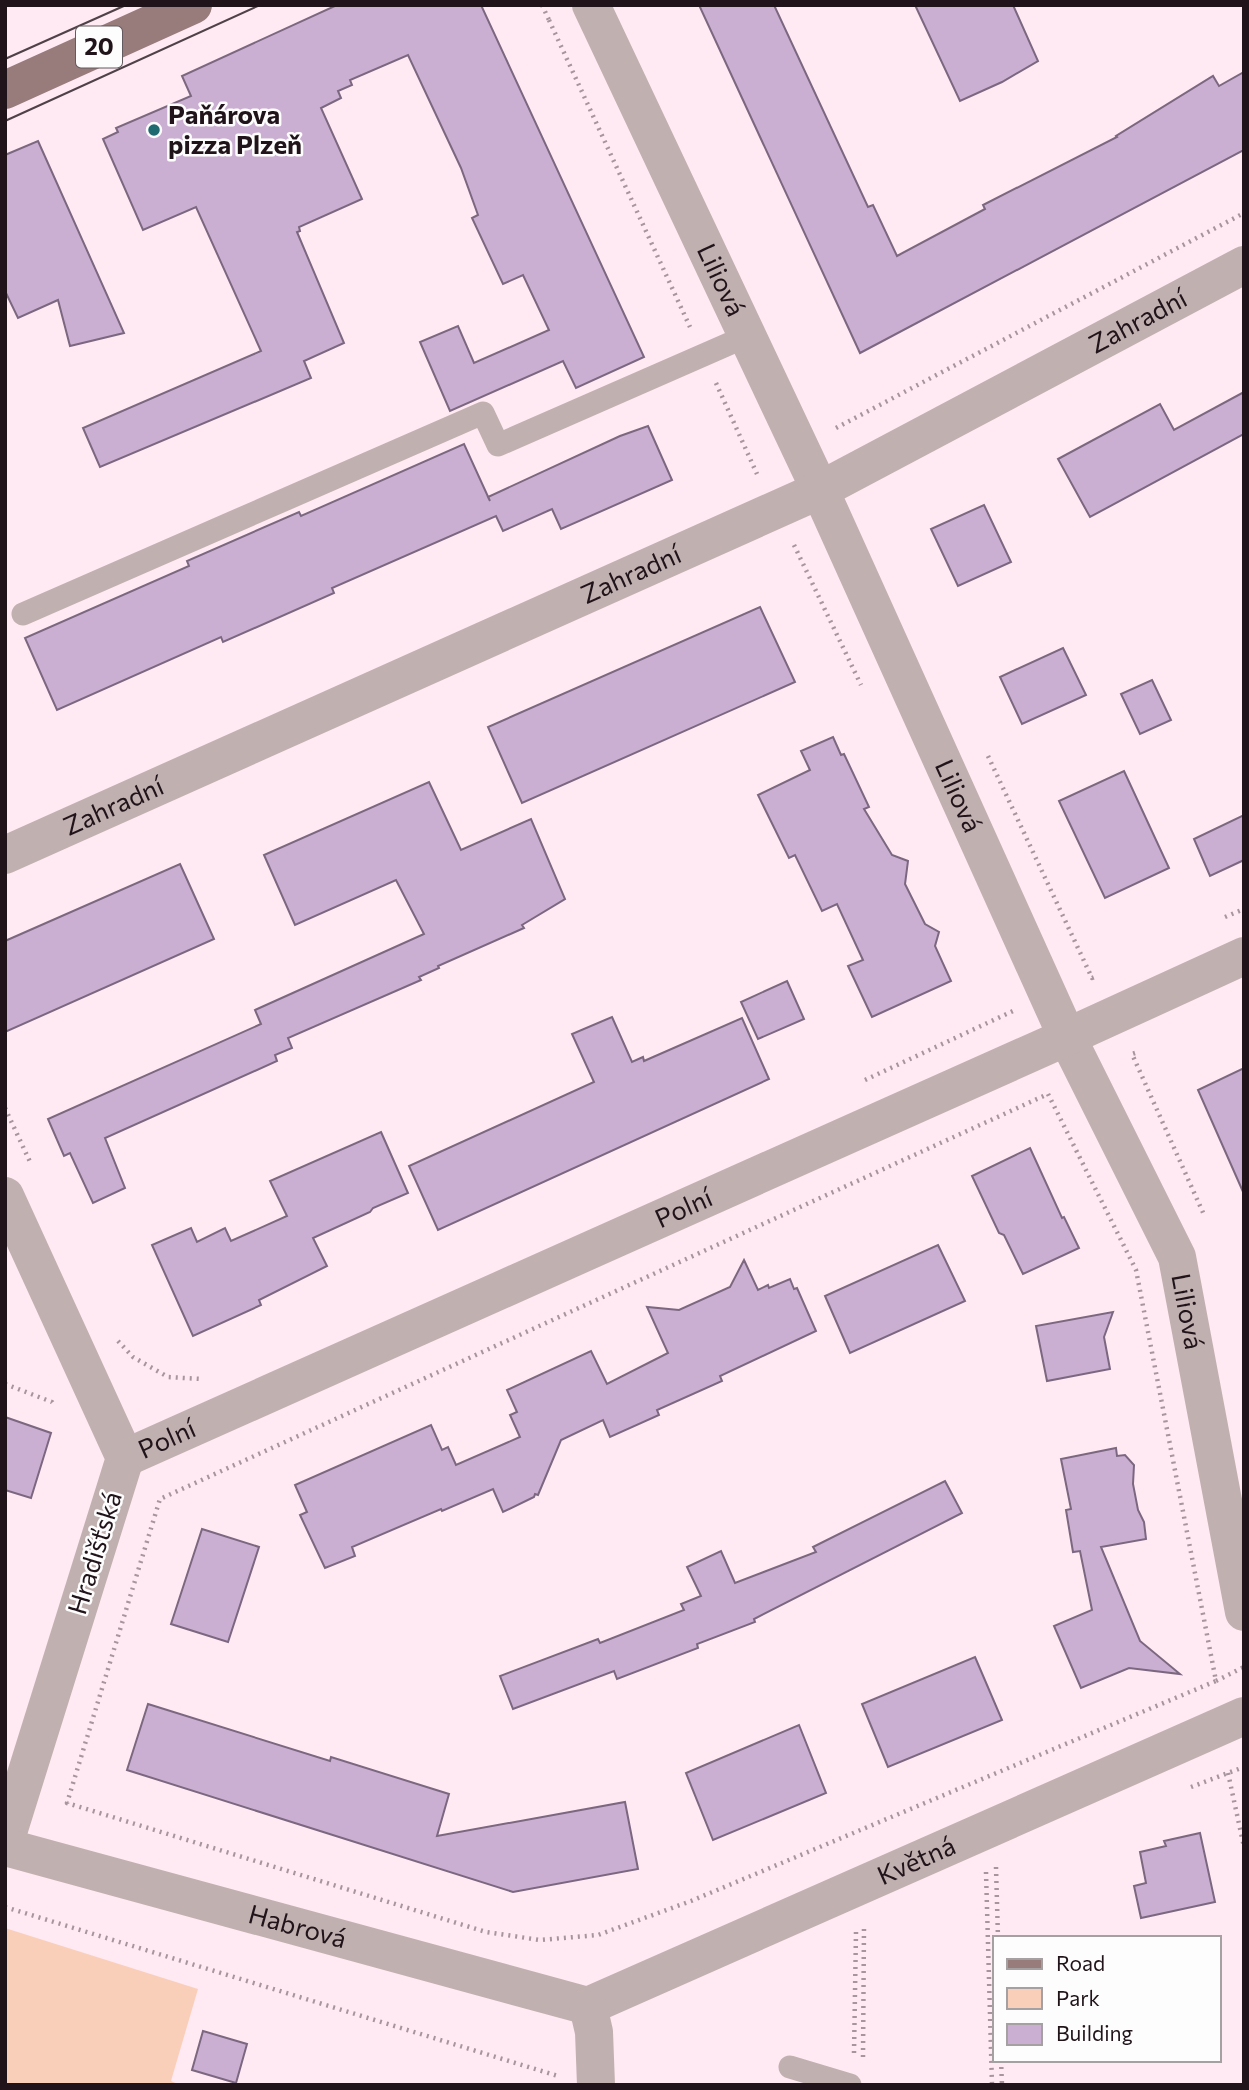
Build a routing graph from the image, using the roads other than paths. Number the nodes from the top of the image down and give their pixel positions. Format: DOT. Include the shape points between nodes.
graph roads {
  1 [pos="193,5"];
  2 [pos="591,5"];
  3 [pos="5,90"];
  4 [pos="1244,265"];
  5 [pos="747,336"];
  6 [pos="820,490"];
  7 [pos="23,614"];
  8 [pos="5,855"];
  9 [pos="1244,956"];
  10 [pos="1067,1037"];
  11 [pos="5,1196"];
  12 [pos="125,1458"];
  13 [pos="1244,1612"];
  14 [pos="1244,1717"];
  15 [pos="5,1845"];
  16 [pos="588,2006"];
  17 [pos="790,2067"];
  18 [pos="596,2085"];
  19 [pos="850,2085"];
  1 -- 3 [label="main road, 20"];
  2 -- 5 [label="street, Liliová"];
  4 -- 6 [label="street, Zahradní"];
  5 -- 6 [label="street, Liliová"];
  5 -- 7 [label="lane" via="498,445 483,412"];
  6 -- 8 [label="street, Zahradní"];
  6 -- 10 [label="street, Liliová"];
  9 -- 10 [label="street, Polní"];
  10 -- 12 [label="street, Polní"];
  10 -- 13 [label="street, Liliová" via="1177,1257"];
  11 -- 12 [label="street, Hradišťská"];
  12 -- 15 [label="street, Hradišťská"];
  14 -- 16 [label="street, Květná"];
  15 -- 16 [label="street, Habrová"];
  16 -- 18 [label="street"];
  17 -- 19 [label="lane"];
}
